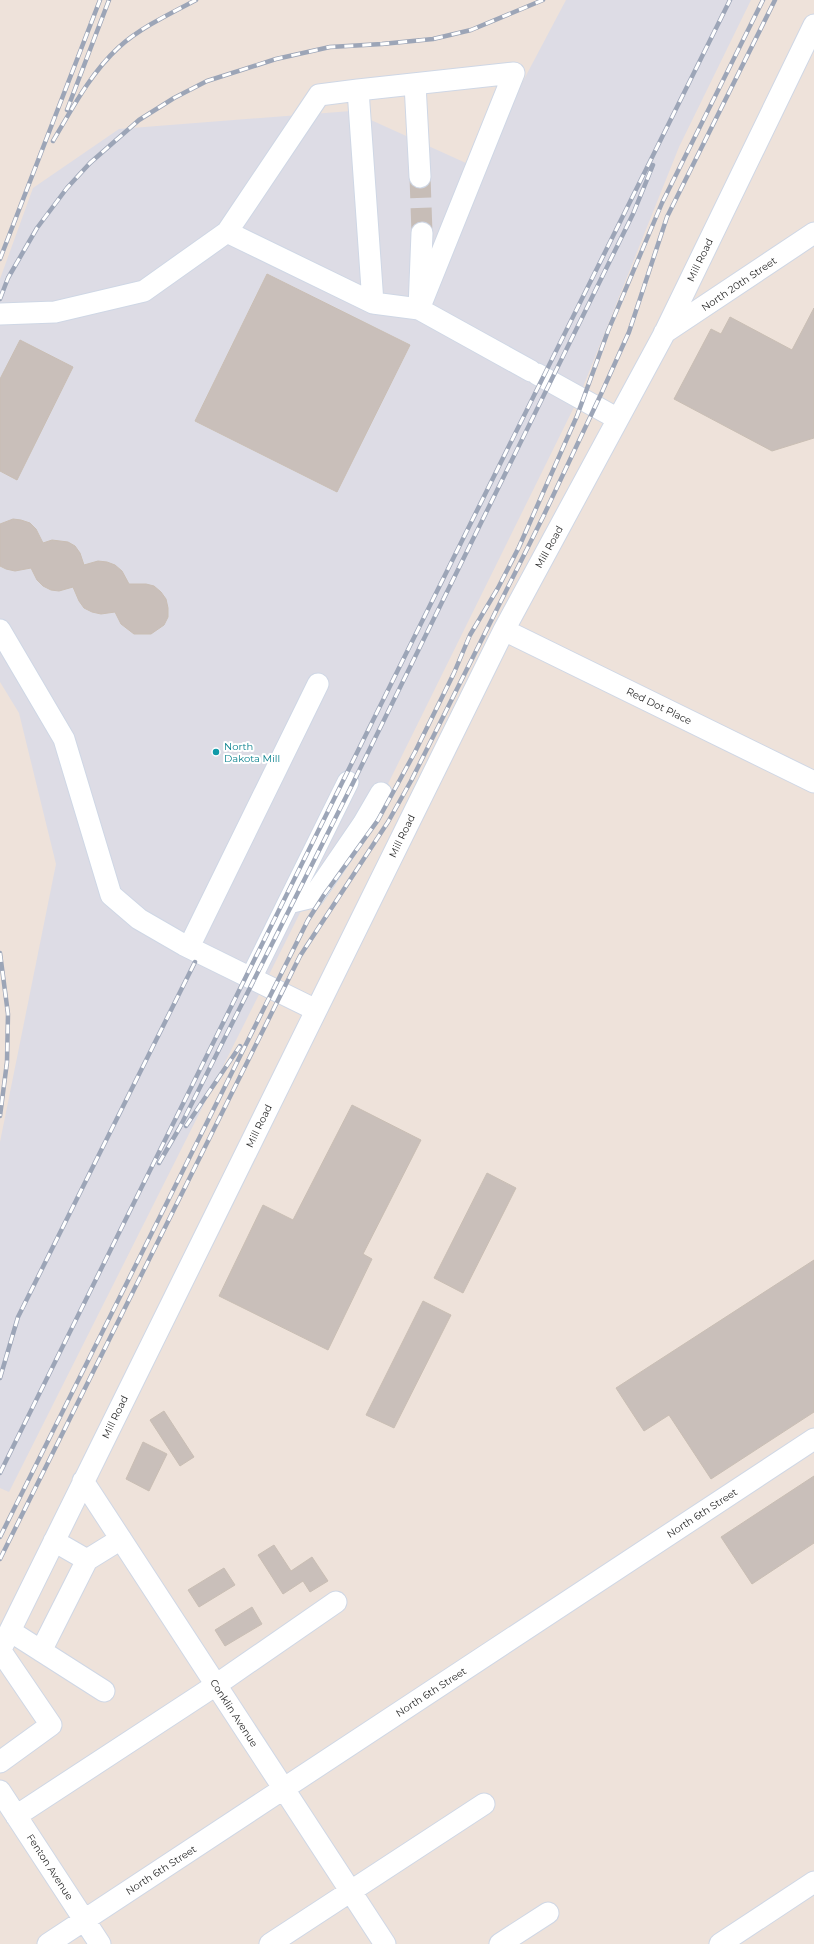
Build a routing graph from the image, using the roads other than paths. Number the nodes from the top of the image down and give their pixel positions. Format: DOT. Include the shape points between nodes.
graph roads {
  1 [pos="814,25"];
  2 [pos="415,84"];
  3 [pos="358,90"];
  4 [pos="420,177"];
  5 [pos="228,232"];
  6 [pos="422,233"];
  7 [pos="814,233"];
  8 [pos="373,303"];
  9 [pos="419,310"];
  10 [pos="0,314"];
  11 [pos="664,334"];
  12 [pos="618,419"];
  13 [pos="0,630"];
  14 [pos="504,630"];
  15 [pos="318,684"];
  16 [pos="348,782"];
  17 [pos="814,782"];
  18 [pos="382,793"];
  19 [pos="288,903"];
  20 [pos="189,947"];
  21 [pos="251,978"];
  22 [pos="316,1010"];
  23 [pos="814,1439"];
  24 [pos="83,1482"];
  25 [pos="121,1539"];
  26 [pos="54,1541"];
  27 [pos="88,1560"];
  28 [pos="336,1602"];
  29 [pos="10,1631"];
  30 [pos="0,1651"];
  31 [pos="41,1651"];
  32 [pos="216,1685"];
  33 [pos="104,1691"];
  34 [pos="0,1762"];
  35 [pos="284,1789"];
  36 [pos="0,1791"];
  37 [pos="484,1804"];
  38 [pos="16,1816"];
  39 [pos="814,1882"];
  40 [pos="351,1892"];
  41 [pos="548,1913"];
  42 [pos="84,1920"];
  43 [pos="48,1944"];
  44 [pos="100,1944"];
  45 [pos="270,1944"];
  46 [pos="385,1944"];
  47 [pos="500,1944"];
  48 [pos="720,1944"];
  1 -- 11 [label="street, Mill Road"];
  2 -- 3 [label="street"];
  2 -- 4 [label="street"];
  2 -- 9 [label="street" via="514,73"];
  3 -- 5 [label="street" via="318,95"];
  3 -- 8 [label="street"];
  5 -- 8 [label="street"];
  5 -- 10 [label="street" via="144,291 55,312"];
  6 -- 9 [label="street"];
  7 -- 11 [label="street, North 20th Street"];
  8 -- 9 [label="street"];
  9 -- 12 [label="street"];
  11 -- 12 [label="street, Mill Road"];
  12 -- 14 [label="street, Mill Road"];
  13 -- 20 [label="street" via="64,739 111,895 139,919"];
  14 -- 17 [label="street, Red Dot Place"];
  14 -- 22 [label="street, Mill Road"];
  15 -- 20 [label="street"];
  16 -- 19 [label="street"];
  18 -- 19 [label="street" via="364,824 313,897"];
  19 -- 21 [label="street"];
  20 -- 21 [label="street"];
  21 -- 22 [label="street"];
  22 -- 24 [label="street, Mill Road"];
  23 -- 35 [label="street, North 6th Street"];
  24 -- 25 [label="street, Conklin Avenue"];
  24 -- 26 [label="street, Mill Road"];
  25 -- 27 [label="street"];
  25 -- 32 [label="street, Conklin Avenue"];
  26 -- 27 [label="street"];
  26 -- 29 [label="street, Mill Road"];
  27 -- 31 [label="street"];
  28 -- 32 [label="street"];
  29 -- 30 [label="street, Mill Road"];
  29 -- 31 [label="street"];
  30 -- 34 [label="street" via="51,1725"];
  31 -- 33 [label="street"];
  32 -- 35 [label="street, Conklin Avenue"];
  32 -- 38 [label="street"];
  35 -- 40 [label="street, Conklin Avenue"];
  35 -- 42 [label="street, North 6th Street"];
  36 -- 38 [label="street, Fenton Avenue"];
  37 -- 40 [label="street"];
  38 -- 42 [label="street, Fenton Avenue"];
  39 -- 48 [label="street"];
  40 -- 45 [label="street"];
  40 -- 46 [label="street, Conklin Avenue"];
  41 -- 47 [label="street"];
  42 -- 43 [label="street, North 6th Street"];
  42 -- 44 [label="street, Fenton Avenue"];
}
